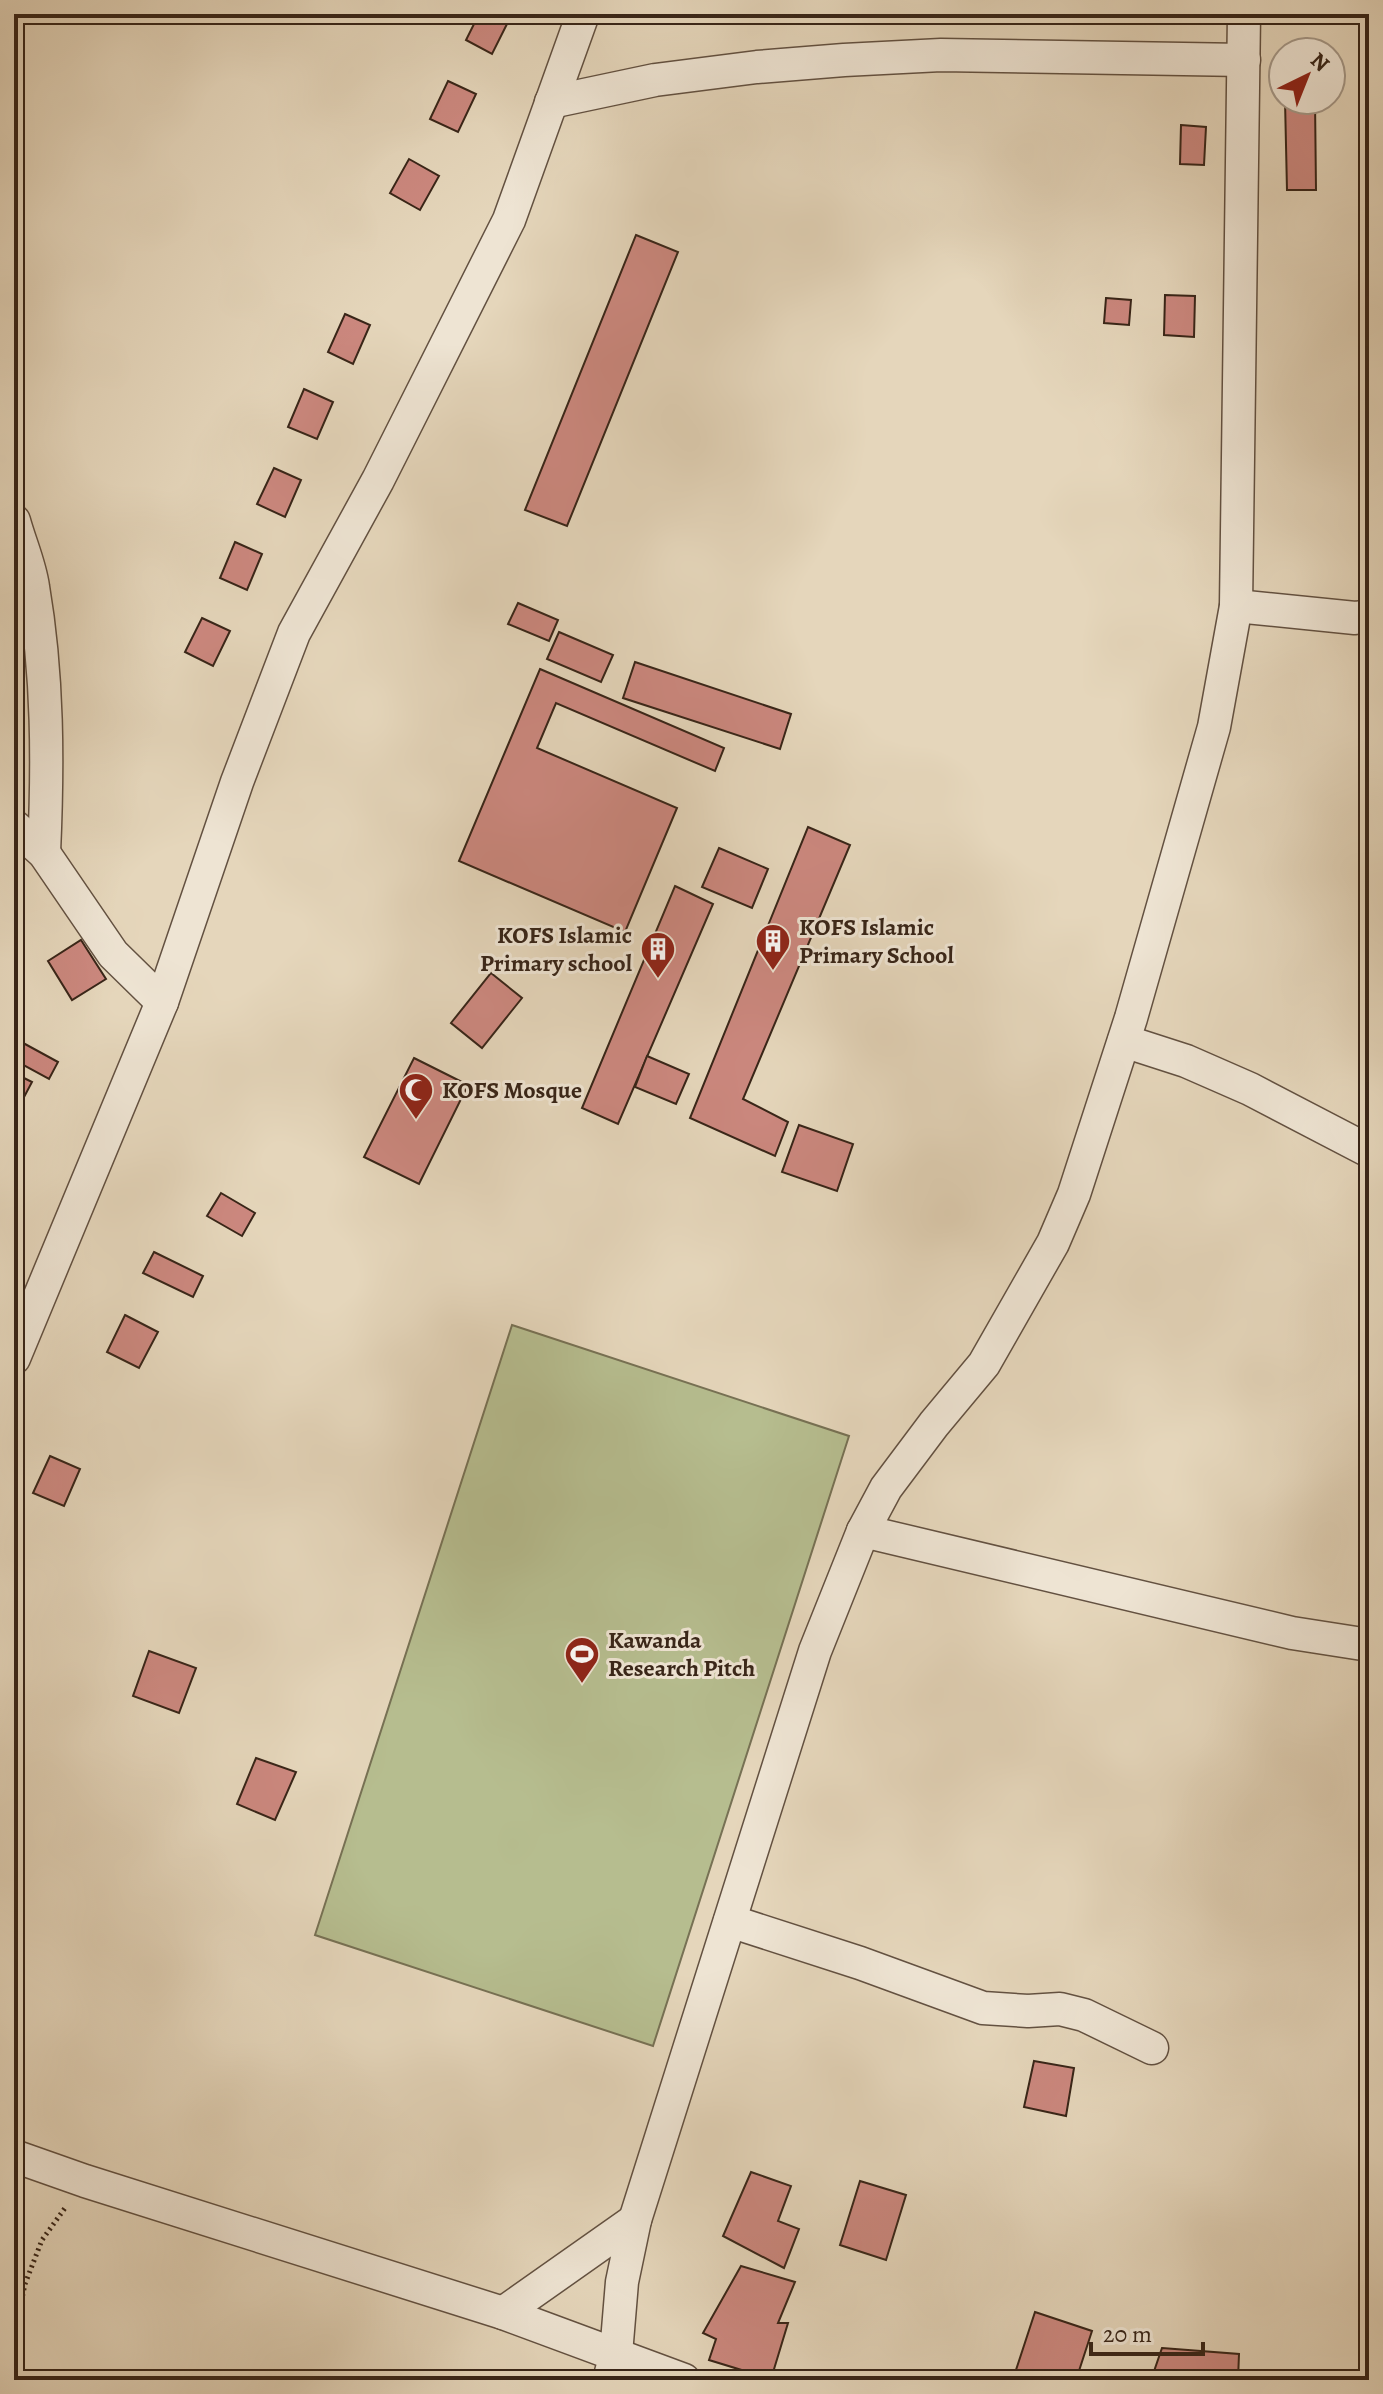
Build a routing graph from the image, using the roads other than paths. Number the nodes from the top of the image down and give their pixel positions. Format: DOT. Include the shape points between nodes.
graph roads {
  1 [pos="583,14"];
  2 [pos="1244,14"];
  3 [pos="1244,60"];
  4 [pos="551,102"];
  5 [pos="14,521"];
  6 [pos="1236,606"];
  7 [pos="1369,616"];
  8 [pos="14,826"];
  9 [pos="44,853"];
  10 [pos="162,1002"];
  11 [pos="1124,1041"];
  12 [pos="1369,1151"];
  13 [pos="14,1358"];
  14 [pos="863,1531"];
  15 [pos="1369,1645"];
  16 [pos="730,1921"];
  17 [pos="1152,2048"];
  18 [pos="14,2156"];
  19 [pos="635,2220"];
  20 [pos="503,2313"];
  21 [pos="613,2367"];
  22 [pos="684,2380"];
  1 -- 4 [label="street"];
  2 -- 3 [label="street"];
  3 -- 4 [label="street" via="941,55 844,60 655,80"];
  3 -- 6 [label="street"];
  4 -- 10 [label="street" via="509,220 294,633"];
  5 -- 9 [label="street" via="33,583 40,640 48,773"];
  6 -- 7 [label="street"];
  6 -- 11 [label="street" via="1214,727"];
  8 -- 9 [label="street"];
  9 -- 10 [label="street" via="113,954"];
  10 -- 13 [label="street"];
  11 -- 12 [label="street" via="1250,1089"];
  11 -- 14 [label="street" via="1053,1243 984,1364 886,1488"];
  14 -- 15 [label="street" via="1292,1633"];
  14 -- 16 [label="street" via="815,1651"];
  16 -- 17 [label="street" via="983,2008 1060,2009 1084,2015"];
  16 -- 19 [label="street"];
  18 -- 20 [label="street"];
  19 -- 20 [label="street"];
  19 -- 21 [label="street"];
  20 -- 21 [label="street"];
  21 -- 22 [label="street"];
}
